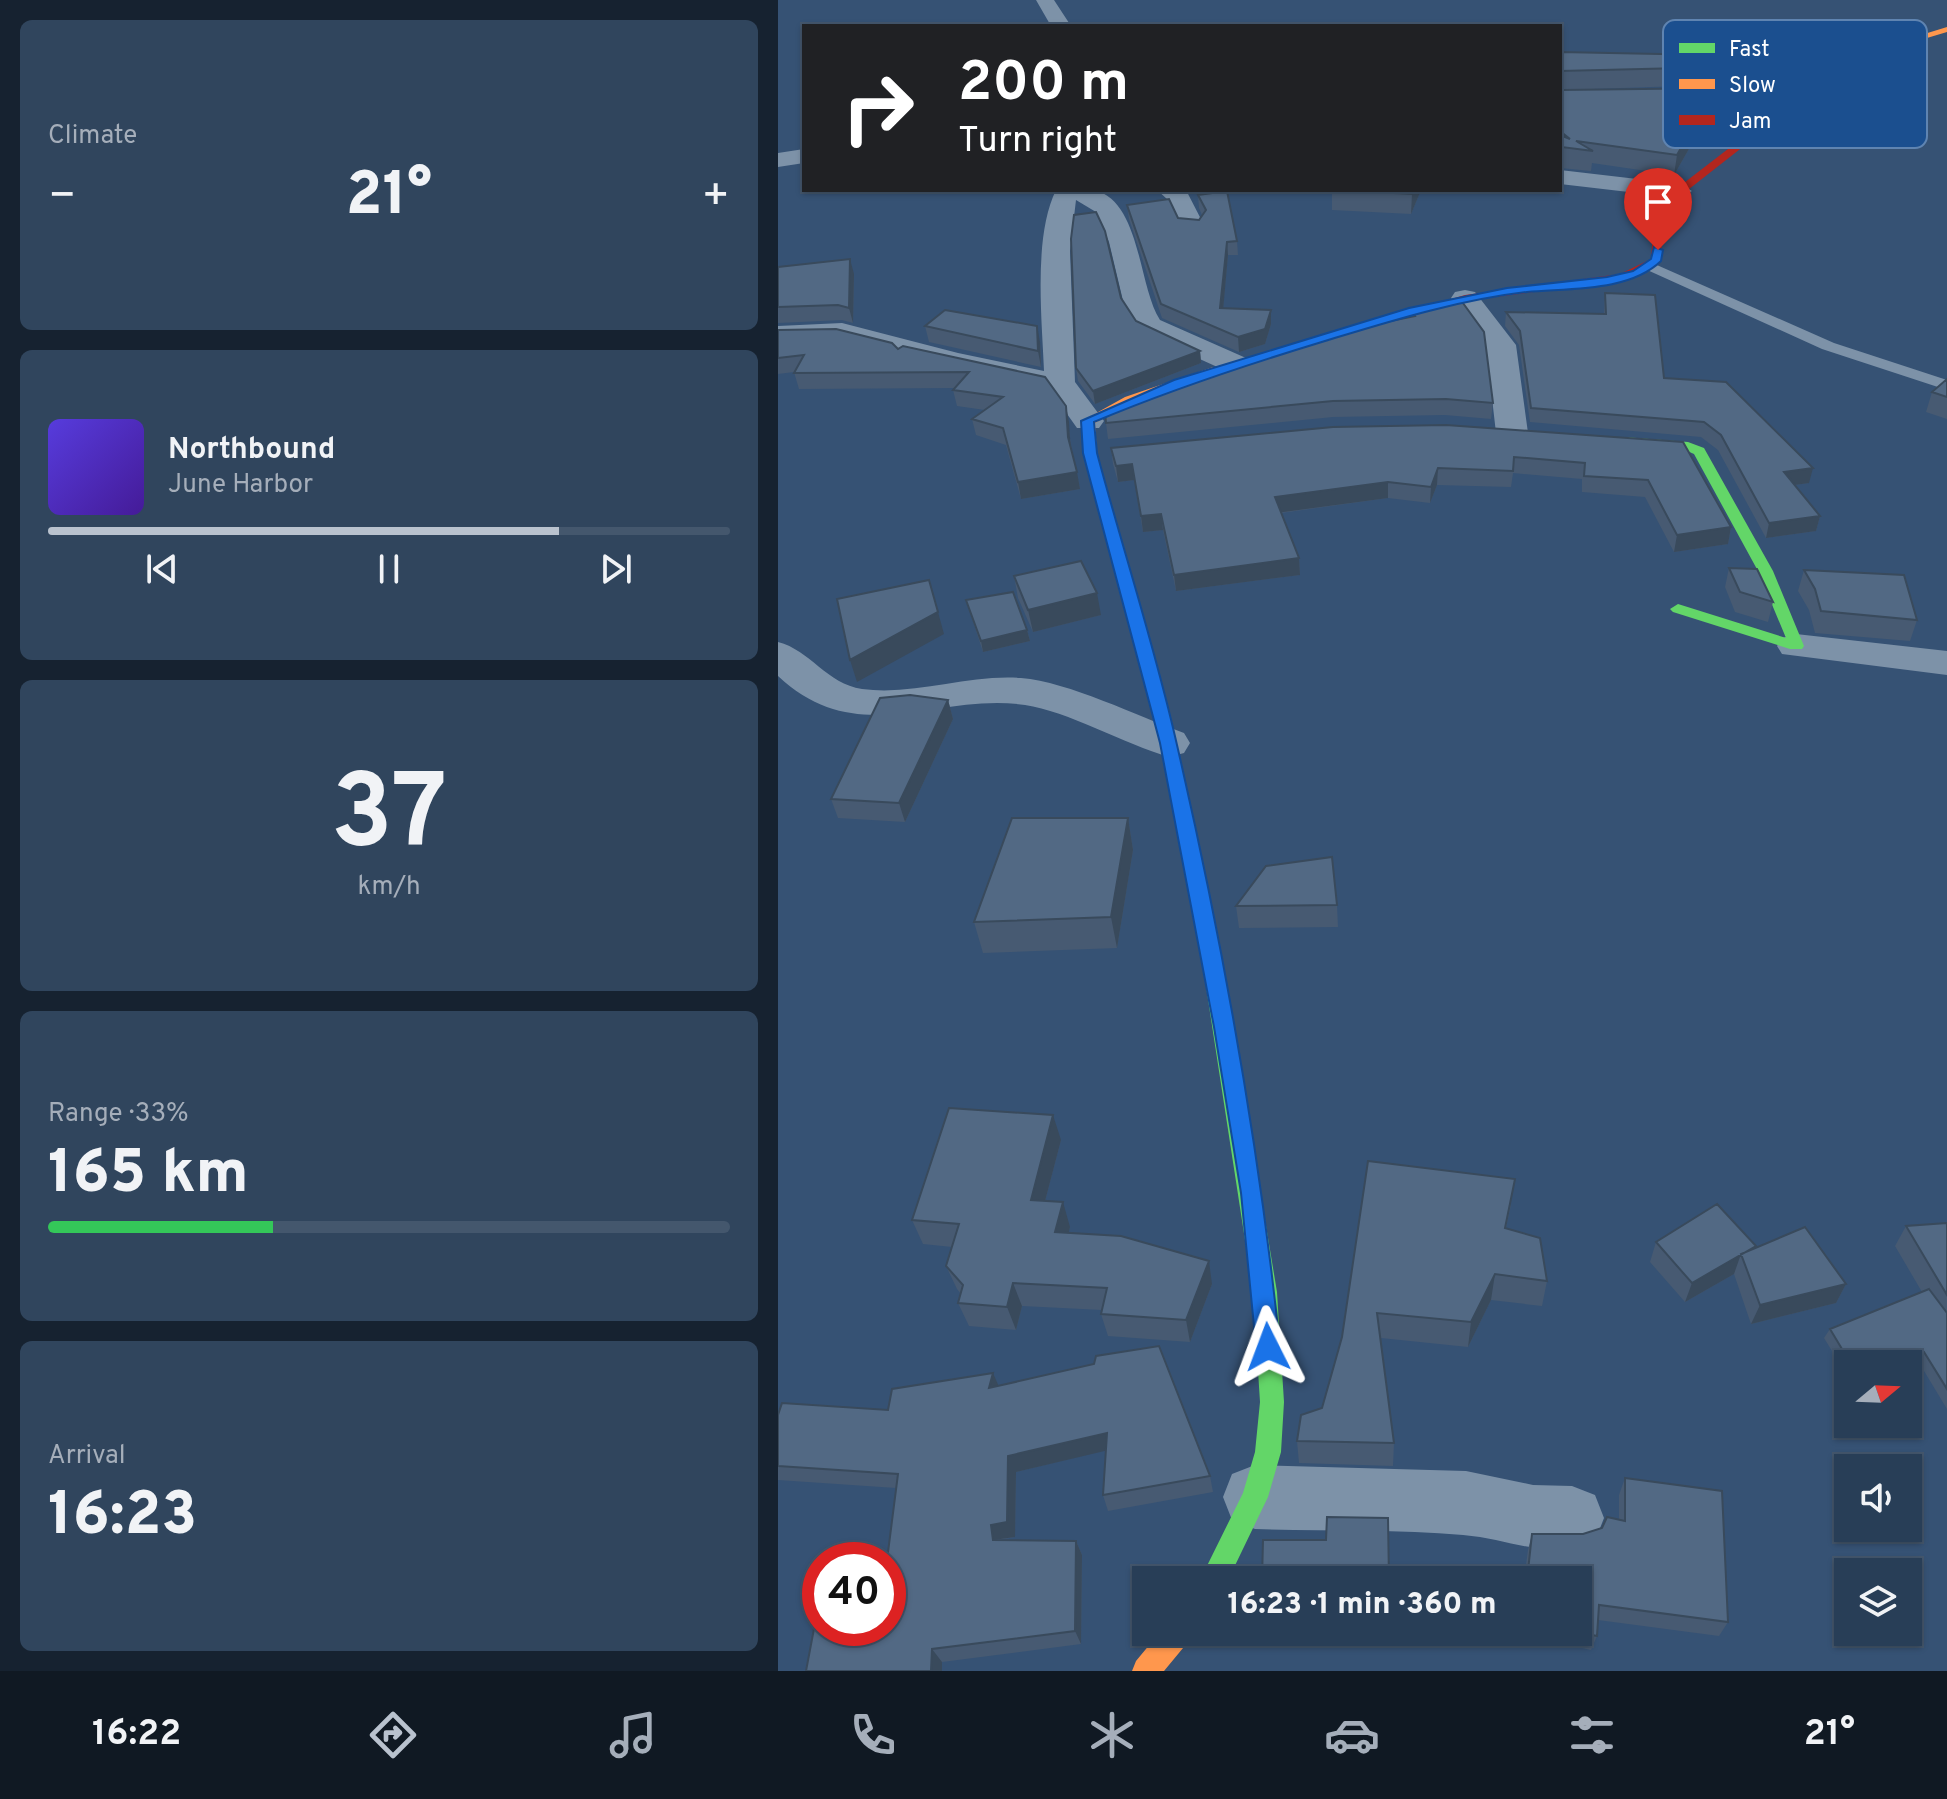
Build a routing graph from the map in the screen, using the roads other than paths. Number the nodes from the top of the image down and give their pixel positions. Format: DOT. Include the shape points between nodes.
graph roads {
  1 [pos="1045,0"];
  2 [pos="1060,24"];
  3 [pos="1947,29"];
  4 [pos="1927,34"];
  5 [pos="1663,98"];
  6 [pos="1562,99"];
  7 [pos="1735,148"];
  8 [pos="802,156"];
  9 [pos="778,160"];
  10 [pos="1562,177"];
  11 [pos="1680,191"];
  12 [pos="1067,192"];
  13 [pos="1080,192"];
  14 [pos="1172,192"];
  15 [pos="1191,225"];
  16 [pos="1650,266"];
  17 [pos="1465,298"];
  18 [pos="778,335"];
  19 [pos="1285,349"];
  20 [pos="1247,360"];
  21 [pos="1060,383"];
  22 [pos="1947,385"];
  23 [pos="1088,421"];
  24 [pos="1512,433"];
  25 [pos="1600,439"];
  26 [pos="1678,609"];
  27 [pos="1796,646"];
  28 [pos="779,657"];
  29 [pos="1947,663"];
  30 [pos="1169,743"];
  31 [pos="1255,1497"];
  32 [pos="1572,1518"];
  33 [pos="1221,1566"];
  34 [pos="1167,1646"];
  35 [pos="1146,1671"];
  1 -- 2 [label="street"];
  3 -- 4 [label="street"];
  5 -- 6 [label="street"];
  7 -- 11 [label="street"];
  8 -- 9 [label="street"];
  10 -- 11 [label="street"];
  11 -- 16 [label="street" via="1658,233 1656,261"];
  12 -- 21 [label="street" via="1057,240"];
  13 -- 20 [label="street" via="1107,208 1146,322 1170,338"];
  14 -- 15 [label="street"];
  16 -- 17 [label="street" via="1607,280"];
  16 -- 22 [label="lane" via="1828,346"];
  17 -- 19 [label="street"];
  17 -- 24 [label="street" via="1501,345"];
  18 -- 21 [label="street" via="842,332"];
  20 -- 23 [label="street" via="1129,400"];
  21 -- 23 [label="street"];
  23 -- 30 [label="street"];
  25 -- 27 [label="street" via="1699,451 1787,611"];
  26 -- 27 [label="street"];
  27 -- 29 [label="street"];
  28 -- 30 [label="street" via="818,687 851,702 1020,691"];
  30 -- 31 [label="street" via="1225,1027 1265,1292 1272,1402 1268,1452"];
  31 -- 32 [label="street" via="1466,1503 1533,1517"];
  31 -- 33 [label="street"];
  34 -- 35 [label="street"];
}
